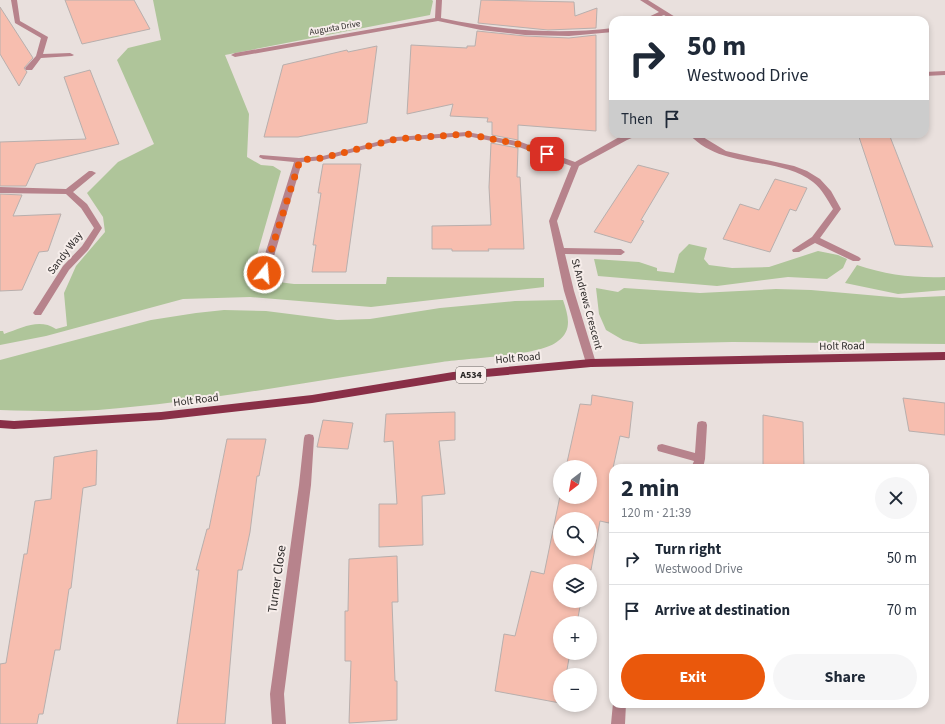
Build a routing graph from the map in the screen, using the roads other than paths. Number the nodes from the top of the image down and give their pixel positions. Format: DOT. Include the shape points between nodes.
graph roads {
  1 [pos="14,0"];
  2 [pos="439,0"];
  3 [pos="643,0"];
  4 [pos="664,13"];
  5 [pos="656,16"];
  6 [pos="670,16"];
  7 [pos="438,19"];
  8 [pos="609,31"];
  9 [pos="70,55"];
  10 [pos="235,55"];
  11 [pos="39,56"];
  12 [pos="29,68"];
  13 [pos="945,73"];
  14 [pos="929,74"];
  15 [pos="624,138"];
  16 [pos="700,138"];
  17 [pos="263,157"];
  18 [pos="300,160"];
  19 [pos="576,165"];
  20 [pos="92,173"];
  21 [pos="0,190"];
  22 [pos="68,192"];
  23 [pos="815,239"];
  24 [pos="796,250"];
  25 [pos="561,251"];
  26 [pos="621,252"];
  27 [pos="856,259"];
  28 [pos="264,273"];
  29 [pos="38,313"];
  30 [pos="945,356"];
  31 [pos="591,363"];
  32 [pos="0,424"];
  33 [pos="702,425"];
  34 [pos="308,438"];
  35 [pos="662,448"];
  36 [pos="699,463"];
  37 [pos="619,708"];
  38 [pos="279,724"];
  39 [pos="618,724"];
  1 -- 11 [label="street" via="17,22 45,38"];
  2 -- 7 [label="street"];
  3 -- 4 [label="street"];
  4 -- 5 [label="street"];
  4 -- 6 [label="street"];
  7 -- 8 [label="street, Augusta Drive" via="475,28 538,33 584,34"];
  7 -- 10 [label="street, Augusta Drive"];
  9 -- 11 [label="street"];
  11 -- 12 [label="street"];
  13 -- 14 [label="street"];
  15 -- 19 [label="street"];
  16 -- 23 [label="street" via="726,154 789,167 812,176 830,193 837,209"];
  17 -- 18 [label="street"];
  18 -- 19 [label="street" via="323,158 396,139 467,134 518,144"];
  18 -- 28 [label="street"];
  19 -- 25 [label="street, St Andrews Crescent" via="553,221"];
  20 -- 22 [label="street"];
  21 -- 22 [label="street"];
  22 -- 29 [label="street, Sandy Way" via="84,206 98,228 85,248 66,268"];
  23 -- 24 [label="street"];
  23 -- 27 [label="street"];
  25 -- 26 [label="street, St Andrews Crescent"];
  25 -- 31 [label="street, St Andrews Crescent"];
  30 -- 31 [label="main road, Holt Road / A534"];
  31 -- 32 [label="main road, Holt Road / A534" via="453,376 312,399 161,416"];
  33 -- 36 [label="street"];
  34 -- 38 [label="street, Turner Close" via="305,485 276,694"];
  35 -- 36 [label="street"];
  37 -- 39 [label="street"];
}
